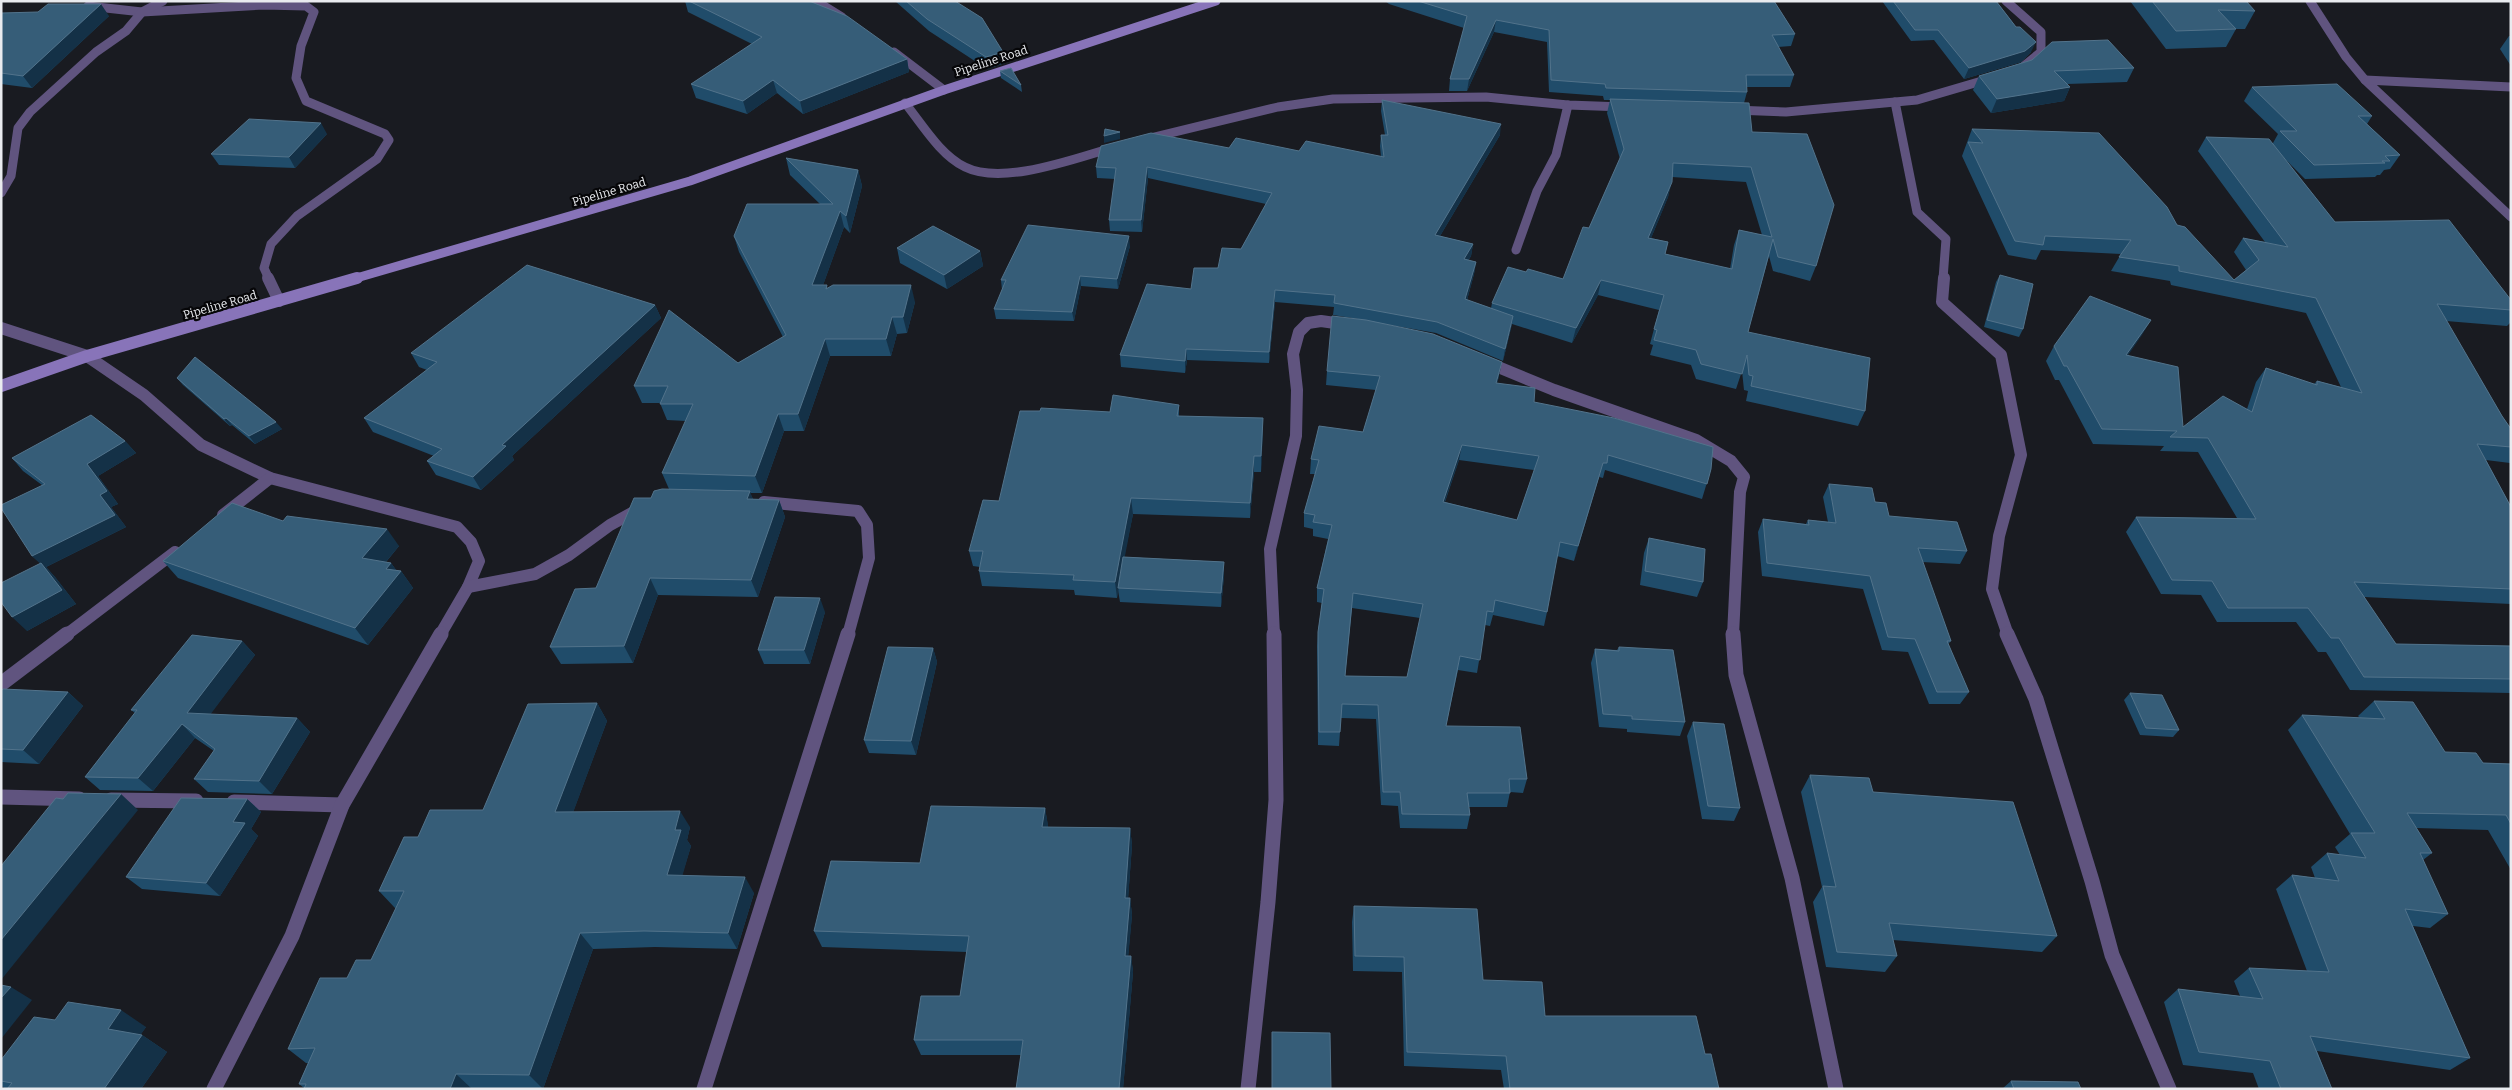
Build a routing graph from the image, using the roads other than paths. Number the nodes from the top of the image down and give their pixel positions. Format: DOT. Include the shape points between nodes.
graph roads {
  1 [pos="163,1"];
  2 [pos="816,1"];
  3 [pos="1216,1"];
  4 [pos="2006,1"];
  5 [pos="2310,1"];
  6 [pos="79,7"];
  7 [pos="142,12"];
  8 [pos="850,21"];
  9 [pos="889,48"];
  10 [pos="2365,80"];
  11 [pos="2511,87"];
  12 [pos="944,90"];
  13 [pos="1896,102"];
  14 [pos="905,103"];
  15 [pos="1568,105"];
  16 [pos="1637,107"];
  17 [pos="1726,110"];
  18 [pos="1,193"];
  19 [pos="2511,217"];
  20 [pos="1516,250"];
  21 [pos="279,300"];
  22 [pos="1366,327"];
  23 [pos="1,328"];
  24 [pos="88,356"];
  25 [pos="1471,356"];
  26 [pos="1,386"];
  27 [pos="270,478"];
  28 [pos="751,501"];
  29 [pos="652,503"];
  30 [pos="215,521"];
  31 [pos="184,545"];
  32 [pos="468,587"];
  33 [pos="1,684"];
  34 [pos="1,797"];
  35 [pos="342,805"];
  36 [pos="214,1089"];
  37 [pos="704,1089"];
  38 [pos="1248,1089"];
  39 [pos="1836,1089"];
  40 [pos="2169,1089"];
  1 -- 7 [label="street"];
  2 -- 8 [label="street"];
  3 -- 12 [label="street, Pipeline Road"];
  4 -- 13 [label="street" via="2041,32 2040,52 2024,68 1917,100"];
  5 -- 10 [label="street"];
  6 -- 7 [label="street"];
  7 -- 18 [label="street" via="126,31 96,52 30,112 18,128 11,176"];
  7 -- 21 [label="street" via="264,5 312,8 314,12 301,46 296,78 306,101 385,134 389,140 377,159 297,216 271,244 264,268"];
  9 -- 12 [label="street"];
  10 -- 11 [label="street"];
  10 -- 19 [label="street"];
  12 -- 14 [label="street, Pipeline Road"];
  13 -- 17 [label="street" via="1786,112"];
  13 -- 40 [label="street" via="1917,212 1946,239 1942,302 2001,355 2014,418 2021,455 1999,536 1992,589 2010,641 2036,699 2112,955"];
  14 -- 15 [label="street" via="950,154 966,168 985,173 1012,172 1278,107 1333,99 1486,97"];
  14 -- 21 [label="street, Pipeline Road" via="690,181"];
  15 -- 16 [label="street"];
  15 -- 20 [label="street" via="1556,155 1537,191"];
  21 -- 24 [label="street, Pipeline Road"];
  22 -- 38 [label="street" via="1321,321 1308,324 1299,332 1294,354 1296,436 1270,549 1276,800"];
  23 -- 24 [label="street"];
  24 -- 26 [label="street, Pipeline Road"];
  24 -- 27 [label="street" via="144,395 202,445"];
  25 -- 39 [label="street" via="1554,390 1696,440 1731,461 1744,477 1740,492 1734,634 1736,675 1792,878"];
  27 -- 30 [label="street"];
  27 -- 32 [label="street" via="457,527 470,542 479,561"];
  28 -- 37 [label="street" via="858,511 867,525 869,558 849,632"];
  29 -- 32 [label="street" via="610,525 536,574"];
  31 -- 33 [label="street"];
  32 -- 35 [label="street"];
  34 -- 35 [label="street"];
  35 -- 36 [label="street" via="292,936"];
}
